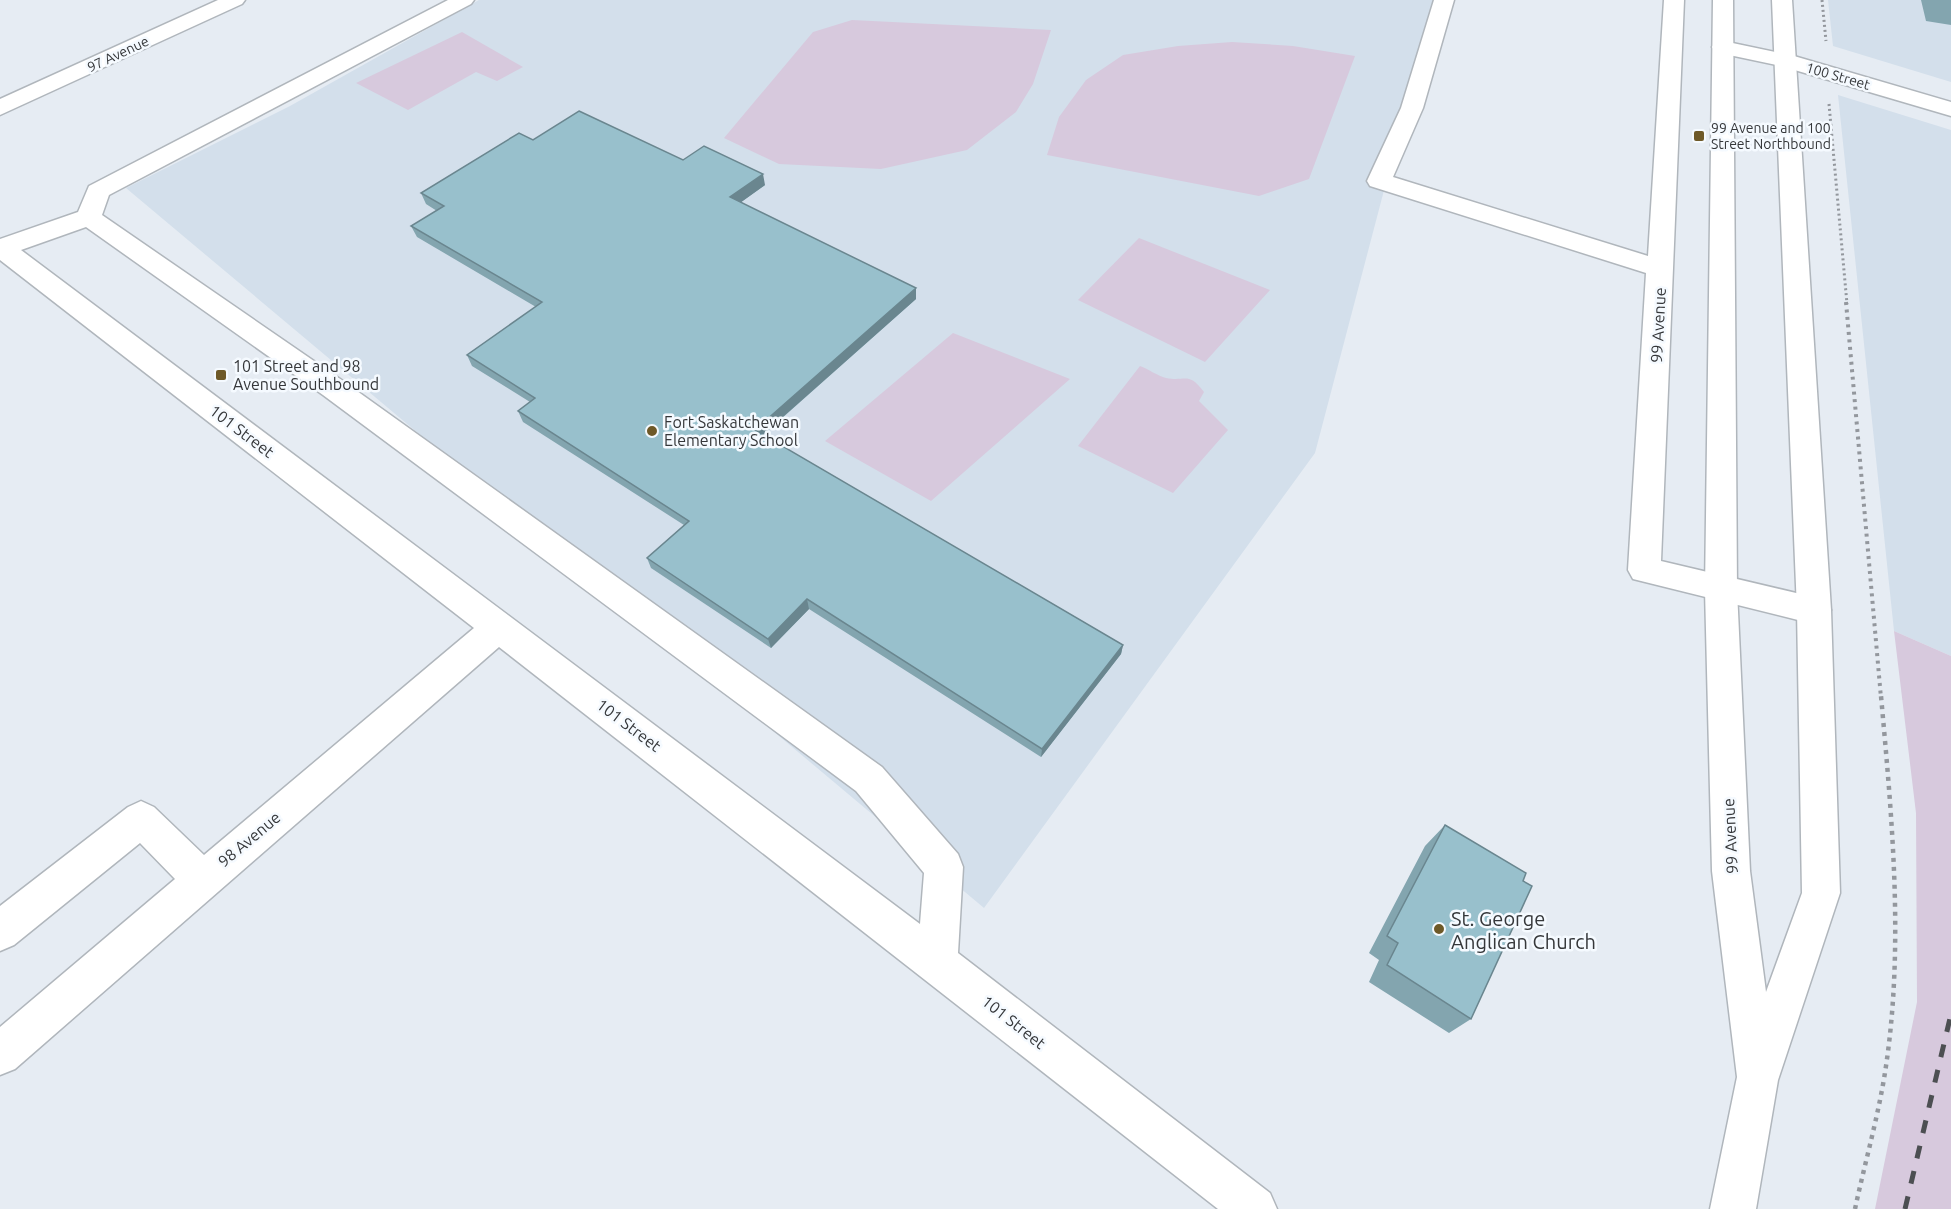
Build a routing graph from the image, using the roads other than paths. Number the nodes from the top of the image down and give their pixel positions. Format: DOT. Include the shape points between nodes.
graph roads {
  1 [pos="235,0"];
  2 [pos="464,0"];
  3 [pos="1444,0"];
  4 [pos="1674,0"];
  5 [pos="1723,0"];
  6 [pos="1782,0"];
  7 [pos="1724,47"];
  8 [pos="1800,65"];
  9 [pos="0,108"];
  10 [pos="1951,109"];
  11 [pos="89,217"];
  12 [pos="0,248"];
  13 [pos="1661,269"];
  14 [pos="1721,590"];
  15 [pos="1814,610"];
  16 [pos="500,626"];
  17 [pos="202,879"];
  18 [pos="0,932"];
  19 [pos="937,962"];
  20 [pos="0,1054"];
  21 [pos="1757,1080"];
  22 [pos="1254,1209"];
  23 [pos="1733,1209"];
  1 -- 9 [label="street, 97 Avenue"];
  2 -- 11 [label="street" via="99,191"];
  3 -- 13 [label="street" via="1412,108 1379,181"];
  4 -- 13 [label="street, 99 Avenue"];
  5 -- 7 [label="street, 99 Avenue"];
  6 -- 8 [label="street, 99 Avenue"];
  7 -- 8 [label="street, 100 Street"];
  7 -- 14 [label="street, 99 Avenue"];
  8 -- 10 [label="street, 100 Street"];
  8 -- 15 [label="street, 99 Avenue"];
  11 -- 12 [label="street"];
  11 -- 19 [label="street" via="333,388 869,779 944,867"];
  12 -- 16 [label="street, 101 Street"];
  13 -- 14 [label="street, 99 Avenue" via="1644,570"];
  14 -- 15 [label="street, 99 Avenue"];
  14 -- 21 [label="street, 99 Avenue" via="1731,871"];
  15 -- 21 [label="street, 99 Avenue" via="1821,893"];
  16 -- 17 [label="street, 98 Avenue"];
  16 -- 19 [label="street, 101 Street"];
  17 -- 18 [label="street" via="141,819"];
  17 -- 20 [label="street, 98 Avenue"];
  19 -- 22 [label="street, 101 Street"];
  21 -- 23 [label="street, 99 Avenue"];
}
